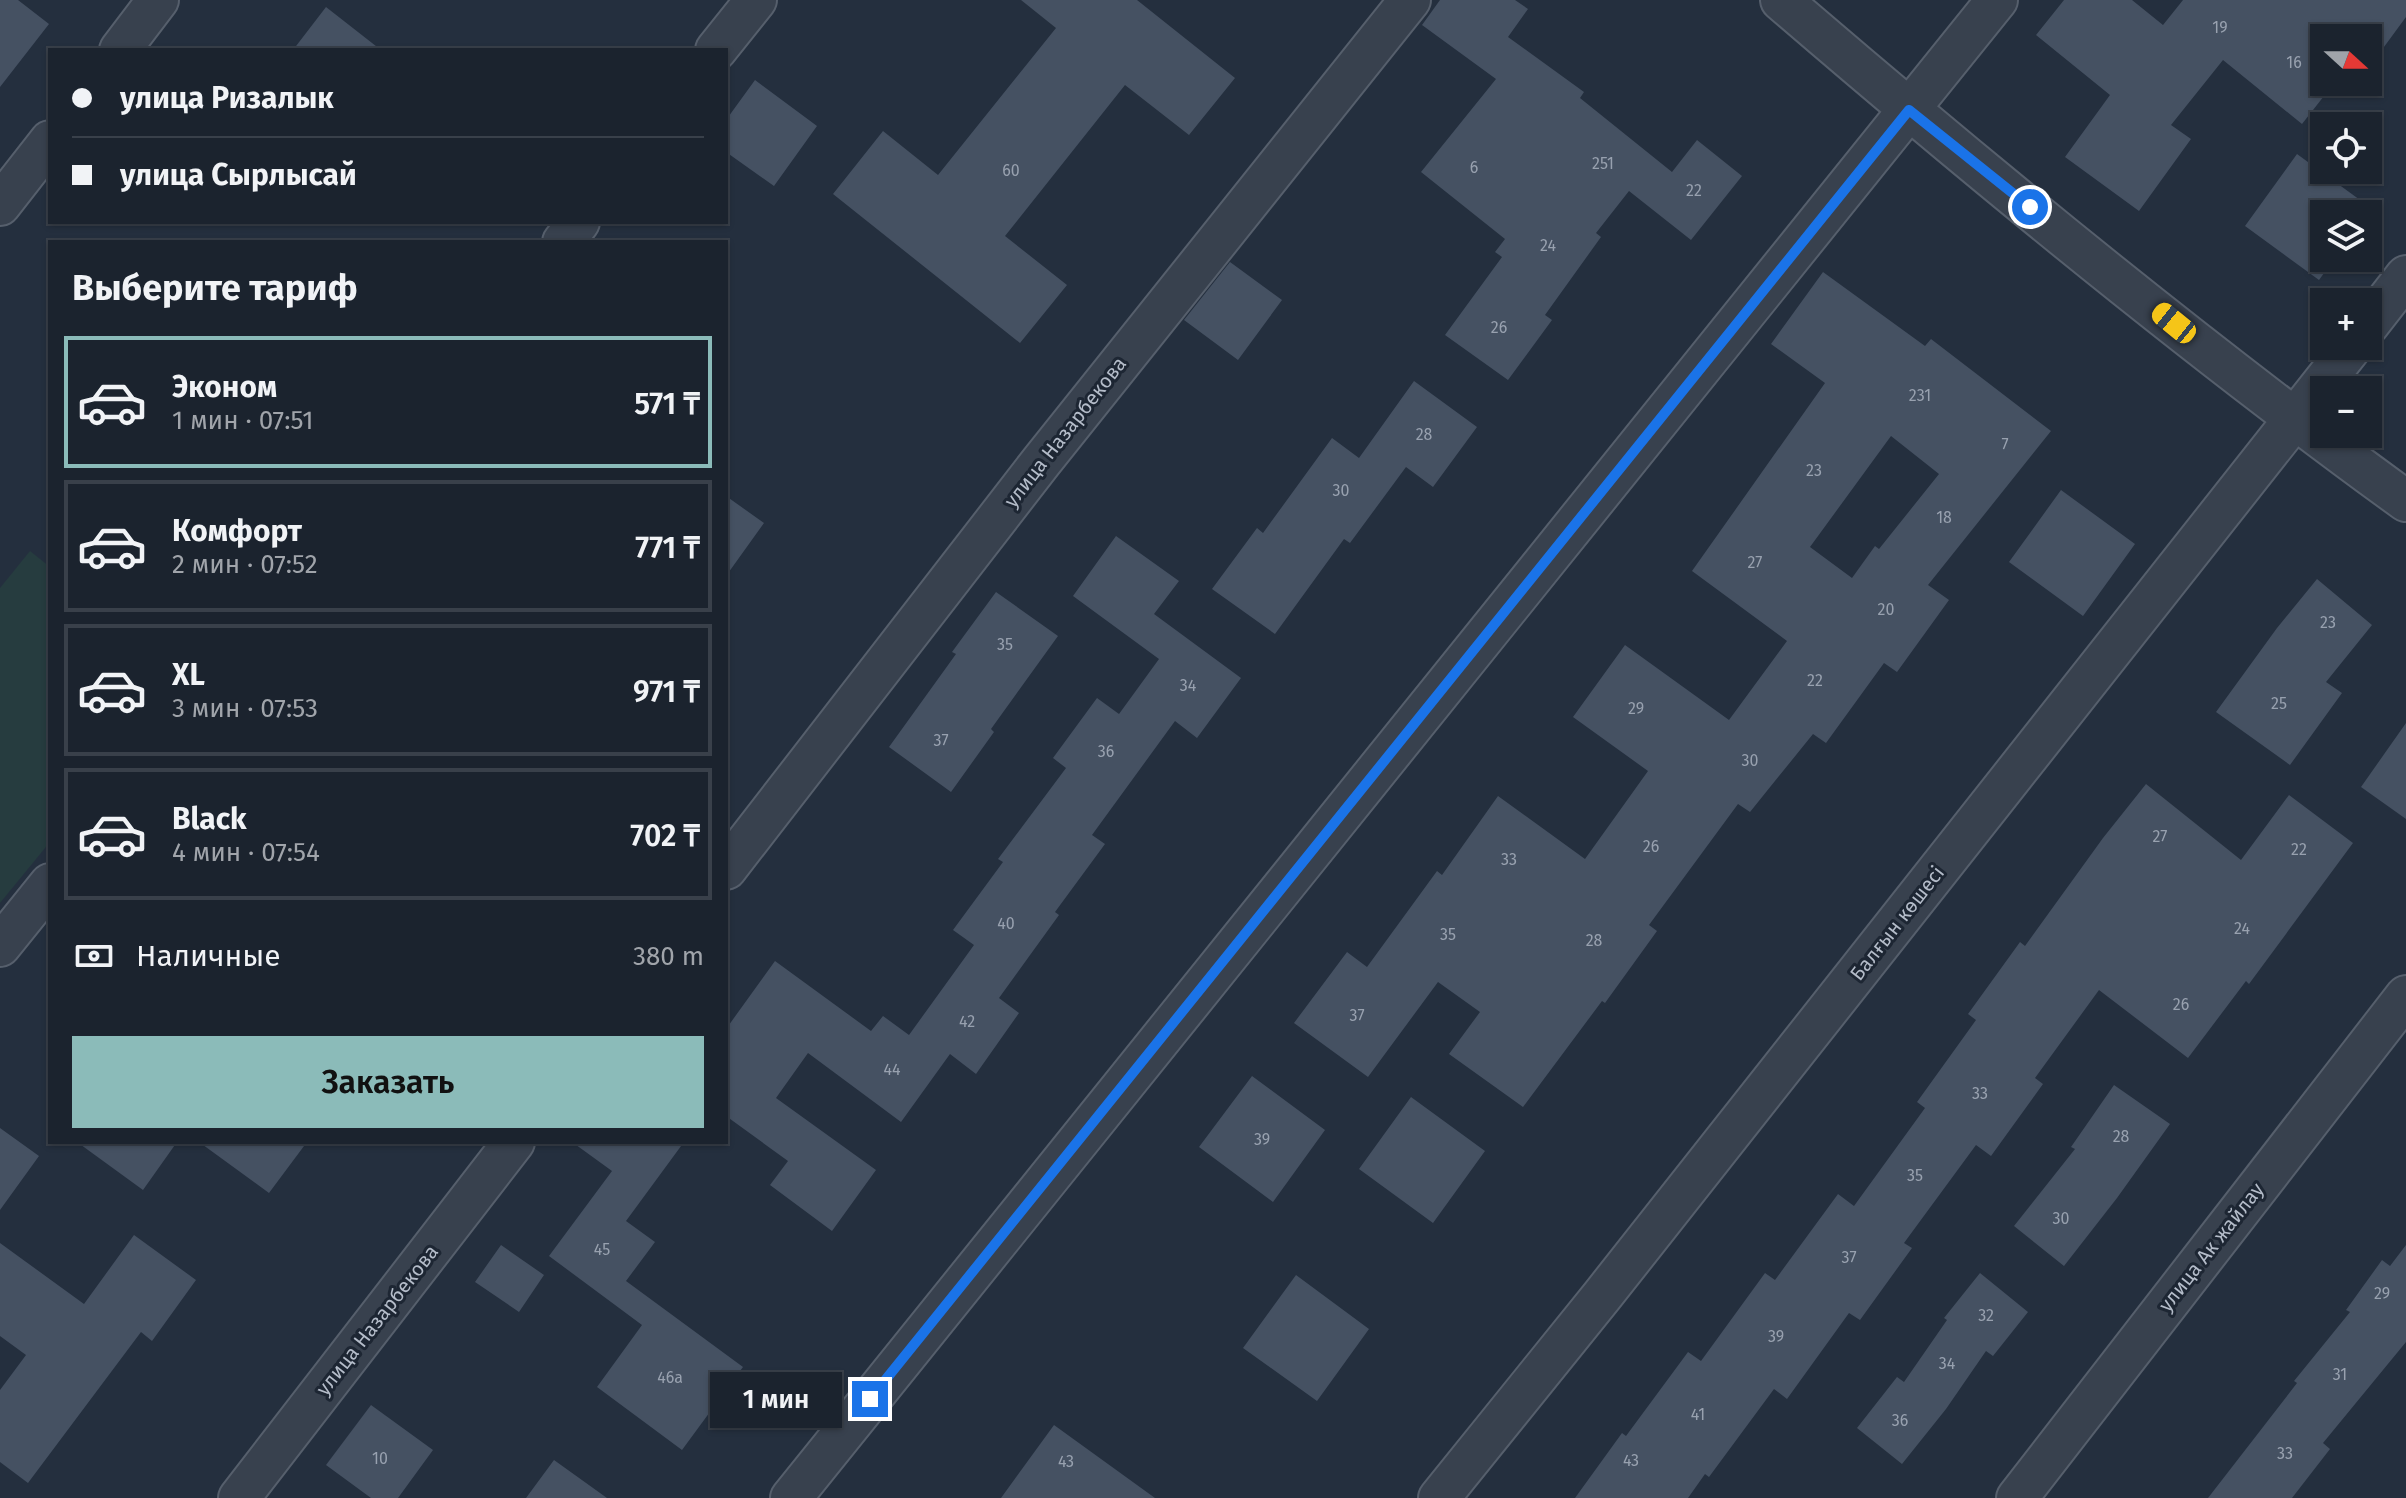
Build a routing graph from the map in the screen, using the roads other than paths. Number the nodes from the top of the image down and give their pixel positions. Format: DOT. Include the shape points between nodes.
graph roads {
  1 [pos="158,0"];
  2 [pos="756,0"];
  3 [pos="1410,0"];
  4 [pos="1781,0"];
  5 [pos="1997,0"];
  6 [pos="122,48"];
  7 [pos="718,48"];
  8 [pos="1909,110"];
  9 [pos="48,143"];
  10 [pos="3,195"];
  11 [pos="577,224"];
  12 [pos="565,240"];
  13 [pos="2406,276"];
  14 [pos="2382,307"];
  15 [pos="2341,360"];
  16 [pos="2295,420"];
  17 [pos="2406,501"];
  18 [pos="728,866"];
  19 [pos="48,886"];
  20 [pos="0,946"];
  21 [pos="2406,996"];
  22 [pos="512,1144"];
  23 [pos="239,1498"];
  24 [pos="791,1498"];
  25 [pos="1439,1498"];
  26 [pos="2017,1498"];
  1 -- 6 [label="street"];
  2 -- 7 [label="street"];
  3 -- 18 [label="street, улица Назарбекова" via="1041,462"];
  4 -- 8 [label="street"];
  5 -- 8 [label="street"];
  8 -- 16 [label="street"];
  8 -- 24 [label="street"];
  9 -- 10 [label="street"];
  11 -- 12 [label="street"];
  13 -- 14 [label="street"];
  15 -- 16 [label="street, Балғын көшесі"];
  16 -- 17 [label="street"];
  16 -- 25 [label="street, Балғын көшесі"];
  19 -- 20 [label="street"];
  21 -- 26 [label="street, улица Ак жайлау"];
  22 -- 23 [label="street, улица Назарбекова"];
}
